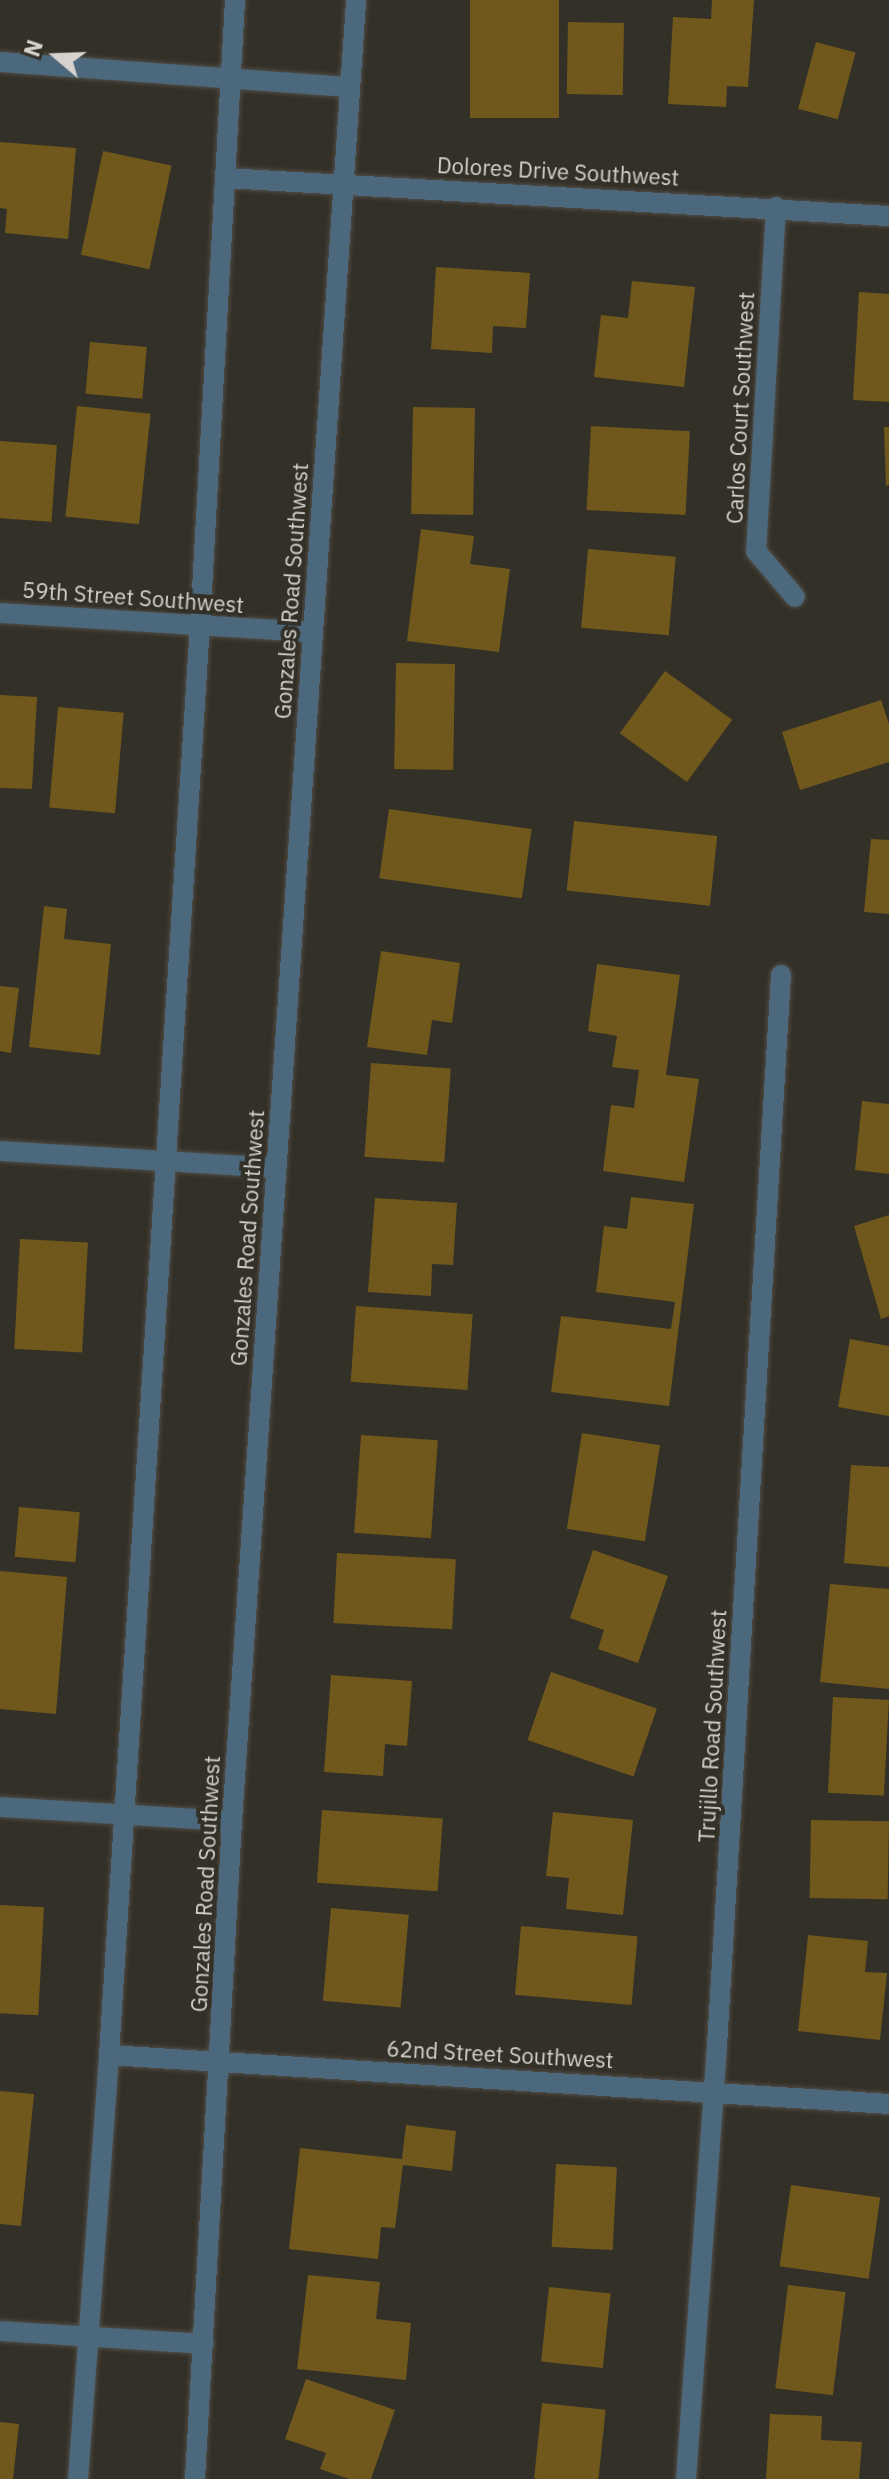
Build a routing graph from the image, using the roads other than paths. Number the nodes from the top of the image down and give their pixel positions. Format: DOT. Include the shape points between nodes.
graph roads {
  1 [pos="235,0"];
  2 [pos="356,0"];
  3 [pos="0,62"];
  4 [pos="229,78"];
  5 [pos="349,87"];
  6 [pos="225,178"];
  7 [pos="343,184"];
  8 [pos="776,207"];
  9 [pos="889,216"];
  10 [pos="795,597"];
  11 [pos="0,613"];
  12 [pos="200,625"];
  13 [pos="312,632"];
  14 [pos="781,975"];
  15 [pos="0,1151"];
  16 [pos="166,1161"];
  17 [pos="276,1168"];
  18 [pos="0,1807"];
  19 [pos="124,1815"];
  20 [pos="232,1821"];
  21 [pos="109,2055"];
  22 [pos="219,2062"];
  23 [pos="714,2091"];
  24 [pos="889,2104"];
  25 [pos="0,2331"];
  26 [pos="86,2337"];
  27 [pos="204,2344"];
  28 [pos="78,2479"];
  29 [pos="195,2479"];
  30 [pos="686,2479"];
  1 -- 4 [label="street"];
  2 -- 5 [label="street, Gonzales Road Southwest"];
  3 -- 4 [label="street"];
  4 -- 5 [label="street"];
  4 -- 6 [label="street"];
  5 -- 7 [label="street, Gonzales Road Southwest"];
  6 -- 7 [label="street, Dolores Drive Southwest"];
  6 -- 12 [label="street"];
  7 -- 8 [label="street, Dolores Drive Southwest"];
  7 -- 13 [label="street, Gonzales Road Southwest"];
  8 -- 9 [label="street, Dolores Drive Southwest"];
  8 -- 10 [label="street, Carlos Court Southwest" via="756,551"];
  11 -- 12 [label="street, 59th Street Southwest"];
  12 -- 13 [label="street, 59th Street Southwest"];
  12 -- 16 [label="street"];
  13 -- 17 [label="street, Gonzales Road Southwest"];
  14 -- 23 [label="street, Trujillo Road Southwest"];
  15 -- 16 [label="street"];
  16 -- 17 [label="street"];
  16 -- 19 [label="street"];
  17 -- 20 [label="street, Gonzales Road Southwest"];
  18 -- 19 [label="street"];
  19 -- 20 [label="street"];
  19 -- 21 [label="street"];
  20 -- 22 [label="street, Gonzales Road Southwest"];
  21 -- 22 [label="street, 62nd Street Southwest"];
  21 -- 26 [label="street"];
  22 -- 23 [label="street, 62nd Street Southwest"];
  22 -- 27 [label="street, Gonzales Road Southwest"];
  23 -- 24 [label="street, 62nd Street Southwest"];
  23 -- 30 [label="street, Trujillo Road Southwest"];
  25 -- 26 [label="street"];
  26 -- 27 [label="street"];
  26 -- 28 [label="street"];
  27 -- 29 [label="street, Gonzales Road Southwest"];
}
